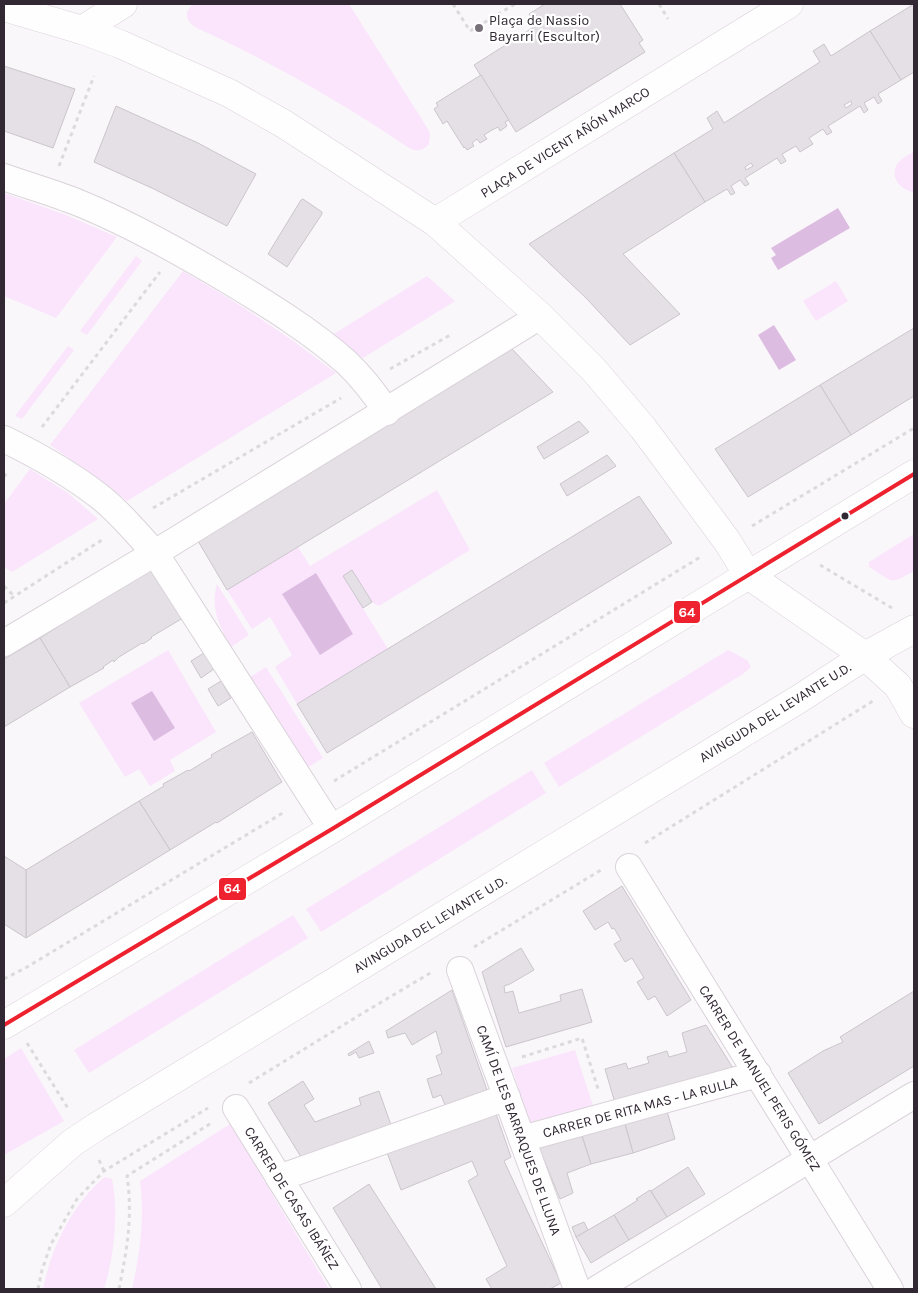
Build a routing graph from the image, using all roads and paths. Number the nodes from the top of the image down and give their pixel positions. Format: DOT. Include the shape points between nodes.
graph roads {
  1 [pos="123,4"];
  2 [pos="454,4"];
  3 [pos="515,4"];
  4 [pos="659,4"];
  5 [pos="789,4"];
  6 [pos="4,7"];
  7 [pos="668,19"];
  8 [pos="82,30"];
  9 [pos="94,76"];
  10 [pos="4,177"];
  11 [pos="49,192"];
  12 [pos="435,222"];
  13 [pos="177,250"];
  14 [pos="540,316"];
  15 [pos="458,331"];
  16 [pos="365,384"];
  17 [pos="387,412"];
  18 [pos="914,428"];
  19 [pos="14,444"];
  20 [pos="914,474"];
  21 [pos="4,477"];
  22 [pos="127,523"];
  23 [pos="727,541"];
  24 [pos="801,543"];
  25 [pos="155,553"];
  26 [pos="748,575"];
  27 [pos="4,586"];
  28 [pos="14,596"];
  29 [pos="4,603"];
  30 [pos="913,630"];
  31 [pos="4,643"];
  32 [pos="865,656"];
  33 [pos="876,699"];
  34 [pos="914,714"];
  35 [pos="311,796"];
  36 [pos="332,829"];
  37 [pos="625,860"];
  38 [pos="456,963"];
  39 [pos="4,979"];
  40 [pos="4,1025"];
  41 [pos="26,1043"];
  42 [pos="495,1065"];
  43 [pos="758,1074"];
  44 [pos="914,1095"];
  45 [pos="506,1097"];
  46 [pos="231,1100"];
  47 [pos="606,1116"];
  48 [pos="73,1117"];
  49 [pos="522,1139"];
  50 [pos="96,1156"];
  51 [pos="810,1159"];
  52 [pos="104,1171"];
  53 [pos="279,1178"];
  54 [pos="4,1203"];
  55 [pos="38,1289"];
  56 [pos="119,1289"];
  57 [pos="348,1289"];
  58 [pos="577,1289"];
  59 [pos="597,1289"];
  60 [pos="890,1289"];
  1 -- 8 [label="street"];
  2 -- 3 [label="path" via="470,31"];
  4 -- 7 [label="path"];
  5 -- 12 [label="street, PLAÇA DE VICENT AÑÓN MARCO"];
  6 -- 8 [label="street, AVINGUDA DEL LEVANTE U.D."];
  8 -- 12 [label="street, AVINGUDA DEL LEVANTE U.D." via="229,93 284,124"];
  9 -- 11 [label="path"];
  10 -- 11 [label="street"];
  11 -- 13 [label="street"];
  12 -- 14 [label="street, AVINGUDA DEL LEVANTE U.D."];
  13 -- 16 [label="street" via="254,296 320,341 347,363"];
  13 -- 19 [label="path"];
  14 -- 17 [label="street"];
  14 -- 23 [label="street, AVINGUDA DEL LEVANTE U.D." via="594,370 643,428"];
  15 -- 16 [label="path"];
  16 -- 17 [label="street"];
  16 -- 22 [label="path"];
  17 -- 25 [label="street"];
  18 -- 23 [label="path"];
  19 -- 21 [label="path"];
  19 -- 22 [label="street" via="66,473 100,497"];
  20 -- 24 [label="street"];
  22 -- 25 [label="street"];
  22 -- 28 [label="path"];
  23 -- 26 [label="street, AVINGUDA DEL LEVANTE U.D."];
  23 -- 35 [label="path"];
  24 -- 26 [label="street"];
  24 -- 30 [label="path" via="812,560 899,612"];
  25 -- 31 [label="street"];
  25 -- 35 [label="street"];
  26 -- 32 [label="street, AVINGUDA DEL LEVANTE U.D."];
  26 -- 36 [label="street"];
  27 -- 28 [label="path"];
  28 -- 29 [label="path"];
  30 -- 32 [label="street, AVINGUDA DEL LEVANTE U.D."];
  32 -- 34 [label="street" via="898,686"];
  32 -- 54 [label="street, AVINGUDA DEL LEVANTE U.D." via="96,1127 72,1143"];
  33 -- 37 [label="path"];
  35 -- 36 [label="street"];
  35 -- 39 [label="path"];
  36 -- 40 [label="street"];
  37 -- 38 [label="path"];
  37 -- 43 [label="street, CARRER DE MANUEL PERIS GÓMEZ"];
  38 -- 42 [label="street, CAMÍ DE LES BARRAQUES DE LLUNA"];
  38 -- 46 [label="path" via="363,1013"];
  41 -- 48 [label="path"];
  42 -- 45 [label="street, CAMÍ DE LES BARRAQUES DE LLUNA"];
  42 -- 47 [label="path" via="582,1038"];
  43 -- 47 [label="street, CARRER DE RITA MAS - LA RULLA"];
  43 -- 51 [label="street, CARRER DE MANUEL PERIS GÓMEZ"];
  44 -- 51 [label="street"];
  45 -- 49 [label="street, CAMÍ DE LES BARRAQUES DE LLUNA"];
  45 -- 53 [label="street"];
  46 -- 52 [label="path"];
  46 -- 53 [label="street, CARRER DE CASAS IBÁÑEZ"];
  46 -- 56 [label="path" via="126,1176 130,1220"];
  47 -- 49 [label="street, CARRER DE RITA MAS - LA RULLA"];
  49 -- 58 [label="street, CAMÍ DE LES BARRAQUES DE LLUNA"];
  50 -- 52 [label="path"];
  51 -- 59 [label="street"];
  51 -- 60 [label="street, CARRER DE MANUEL PERIS GÓMEZ"];
  52 -- 55 [label="path" via="77,1199 68,1214 52,1244"];
  53 -- 57 [label="street, CARRER DE CASAS IBÁÑEZ"];
}
